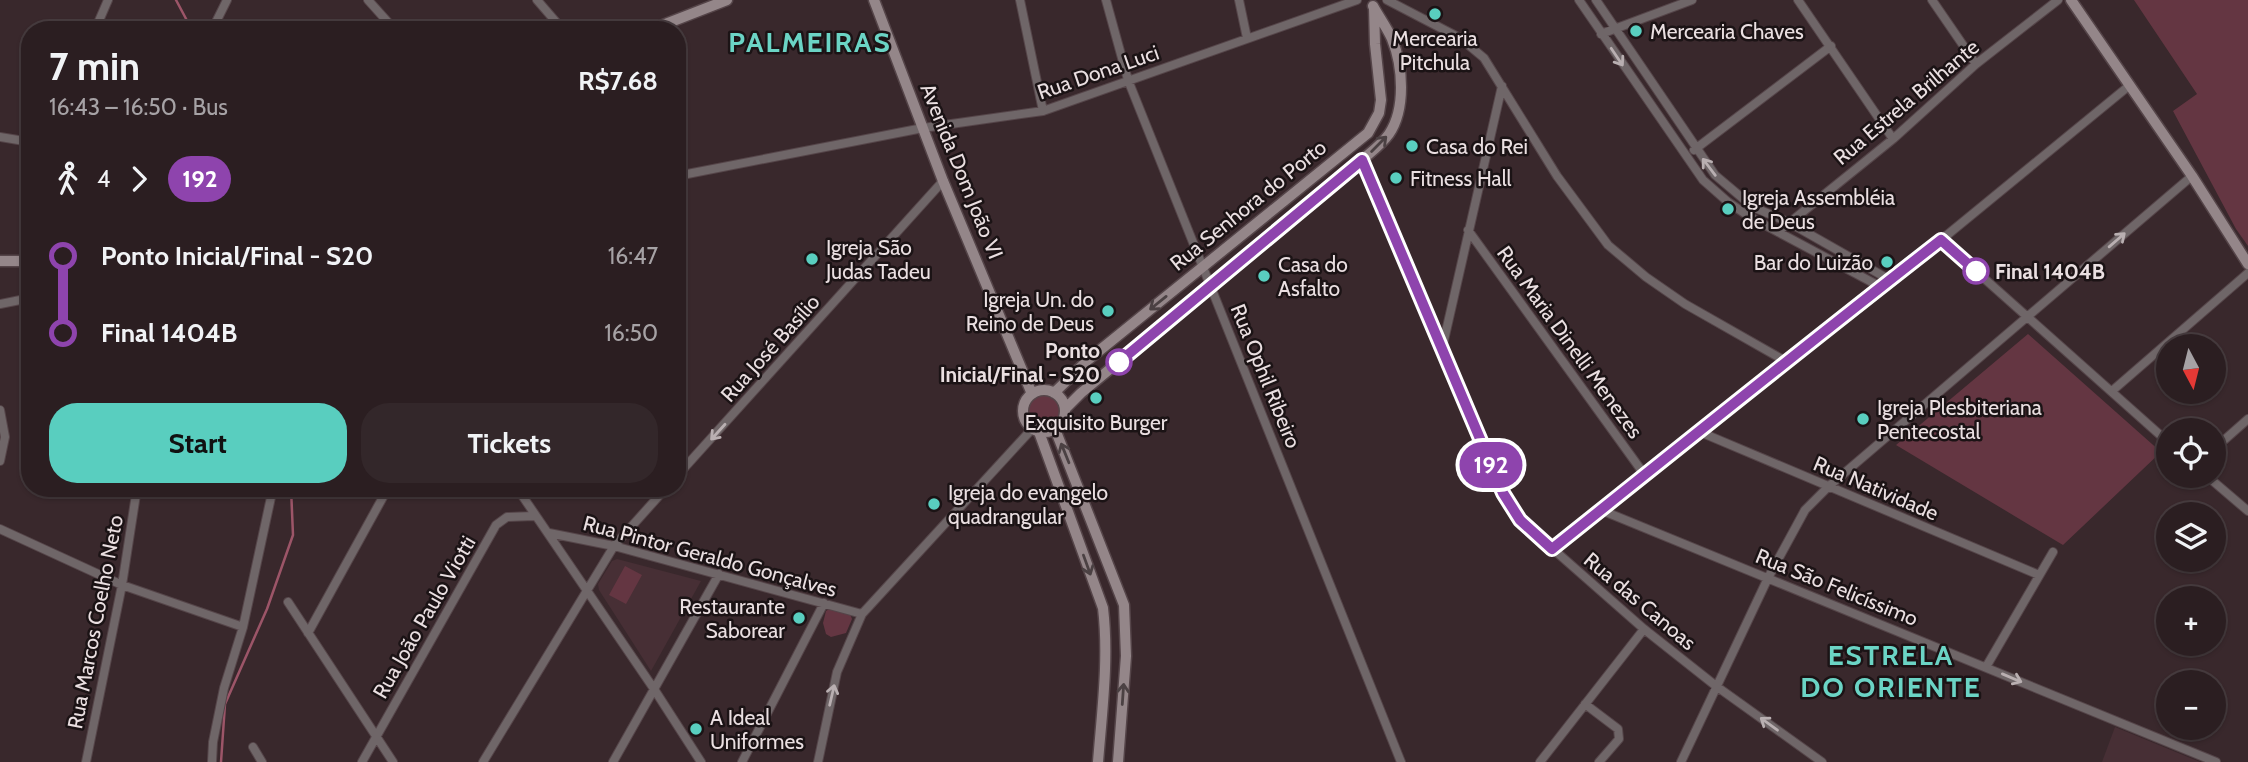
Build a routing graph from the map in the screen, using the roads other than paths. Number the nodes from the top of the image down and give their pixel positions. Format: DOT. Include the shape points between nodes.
graph roads {
  1 [pos="108,0"];
  2 [pos="227,0"];
  3 [pos="368,0"];
  4 [pos="537,0"];
  5 [pos="727,0"];
  6 [pos="874,0"];
  7 [pos="1021,0"];
  8 [pos="1105,0"];
  9 [pos="1239,0"];
  10 [pos="1357,0"];
  11 [pos="1387,0"];
  12 [pos="1579,0"];
  13 [pos="1596,0"];
  14 [pos="1692,0"];
  15 [pos="1798,0"];
  16 [pos="1932,0"];
  17 [pos="2058,0"];
  18 [pos="2071,0"];
  19 [pos="1373,3"];
  20 [pos="99,21"];
  21 [pos="216,21"];
  22 [pos="388,21"];
  23 [pos="555,21"];
  24 [pos="673,21"];
  25 [pos="1615,28"];
  26 [pos="1601,34"];
  27 [pos="1247,38"];
  28 [pos="1831,46"];
  29 [pos="1976,64"];
  30 [pos="1128,80"];
  31 [pos="2130,85"];
  32 [pos="1502,86"];
  33 [pos="1042,111"];
  34 [pos="923,128"];
  35 [pos="0,137"];
  36 [pos="1893,139"];
  37 [pos="21,140"];
  38 [pos="1696,149"];
  39 [pos="1685,157"];
  40 [pos="1362,160"];
  41 [pos="686,174"];
  42 [pos="2192,176"];
  43 [pos="943,181"];
  44 [pos="1788,222"];
  45 [pos="1468,230"];
  46 [pos="1778,232"];
  47 [pos="1941,240"];
  48 [pos="0,261"];
  49 [pos="21,261"];
  50 [pos="2248,264"];
  51 [pos="1204,265"];
  52 [pos="2248,272"];
  53 [pos="1890,279"];
  54 [pos="1212,286"];
  55 [pos="1881,287"];
  56 [pos="21,300"];
  57 [pos="0,304"];
  58 [pos="2028,316"];
  59 [pos="1442,349"];
  60 [pos="1787,362"];
  61 [pos="2112,391"];
  62 [pos="1054,393"];
  63 [pos="1032,394"];
  64 [pos="1065,409"];
  65 [pos="0,410"];
  66 [pos="2248,419"];
  67 [pos="1055,429"];
  68 [pos="1036,430"];
  69 [pos="2156,431"];
  70 [pos="1700,432"];
  71 [pos="3,438"];
  72 [pos="2226,438"];
  73 [pos="0,461"];
  74 [pos="686,466"];
  75 [pos="1644,474"];
  76 [pos="1828,487"];
  77 [pos="2221,488"];
  78 [pos="135,497"];
  79 [pos="271,497"];
  80 [pos="383,497"];
  81 [pos="522,497"];
  82 [pos="658,497"];
  83 [pos="1601,510"];
  84 [pos="2248,511"];
  85 [pos="534,516"];
  86 [pos="0,529"];
  87 [pos="549,533"];
  88 [pos="614,546"];
  89 [pos="1552,549"];
  90 [pos="2053,552"];
  91 [pos="719,574"];
  92 [pos="2039,575"];
  93 [pos="1768,578"];
  94 [pos="121,585"];
  95 [pos="587,589"];
  96 [pos="288,602"];
  97 [pos="824,603"];
  98 [pos="862,614"];
  99 [pos="243,627"];
  100 [pos="1644,629"];
  101 [pos="308,633"];
  102 [pos="1986,667"];
  103 [pos="1716,686"];
  104 [pos="654,689"];
  105 [pos="1585,704"];
  106 [pos="376,736"];
  107 [pos="253,747"];
  108 [pos="86,762"];
  109 [pos="212,762"];
  110 [pos="262,762"];
  111 [pos="362,762"];
  112 [pos="393,762"];
  113 [pos="483,762"];
  114 [pos="613,762"];
  115 [pos="701,762"];
  116 [pos="741,762"];
  117 [pos="818,762"];
  118 [pos="1098,762"];
  119 [pos="1118,762"];
  120 [pos="1401,762"];
  121 [pos="1540,762"];
  122 [pos="1599,762"];
  123 [pos="1681,762"];
  124 [pos="1822,762"];
  125 [pos="2216,762"];
  1 -- 20 [label="street"];
  2 -- 21 [label="street"];
  3 -- 22 [label="street"];
  4 -- 23 [label="street"];
  5 -- 24 [label="street"];
  6 -- 34 [label="street, Avenida Dom João VI"];
  7 -- 33 [label="street"];
  8 -- 30 [label="street, Rua Ophil Ribeiro"];
  9 -- 27 [label="street"];
  10 -- 27 [label="street, Rua Dona Luci"];
  11 -- 32 [label="street" via="1460,38 1485,58"];
  12 -- 26 [label="street"];
  13 -- 25 [label="street"];
  14 -- 25 [label="street"];
  15 -- 28 [label="street"];
  16 -- 29 [label="street"];
  17 -- 29 [label="street, Rua Estrela Brilhante"];
  18 -- 31 [label="street"];
  40 -- 19 [label="street, Rua Senhora do Porto, one-way" via="1390,132 1401,103 1392,41"];
  19 -- 51 [label="street, Rua Senhora do Porto" via="1381,100 1374,124"];
  25 -- 26 [label="street"];
  25 -- 38 [label="street"];
  26 -- 39 [label="street, one-way"];
  27 -- 30 [label="street, Rua Dona Luci"];
  28 -- 36 [label="street"];
  28 -- 38 [label="street"];
  29 -- 36 [label="street, Rua Estrela Brilhante"];
  30 -- 33 [label="street, Rua Dona Luci"];
  30 -- 51 [label="street, Rua Ophil Ribeiro"];
  31 -- 42 [label="street"];
  31 -- 47 [label="street"];
  32 -- 45 [label="street"];
  32 -- 60 [label="street" via="1557,176 1608,245 1685,304"];
  33 -- 34 [label="street, Rua Dona Luci"];
  34 -- 41 [label="street, Rua Dona Luci"];
  34 -- 43 [label="street, Avenida Dom João VI"];
  35 -- 37 [label="street"];
  36 -- 44 [label="street, Rua Estrela Brilhante"];
  38 -- 39 [label="street"];
  44 -- 38 [label="street, one-way" via="1737,195"];
  39 -- 46 [label="street" via="1728,202"];
  40 -- 54 [label="street, Rua Senhora do Porto"];
  40 -- 59 [label="street, Rua das Canoas"];
  42 -- 50 [label="street"];
  58 -- 42 [label="street, one-way"];
  43 -- 63 [label="street, Avenida Dom João VI"];
  43 -- 74 [label="street, Rua José Basílio, one-way"];
  44 -- 46 [label="street, Rua Estrela Brilhante"];
  44 -- 53 [label="street"];
  45 -- 59 [label="street"];
  45 -- 75 [label="street, Rua Maria Dinelli Menezes"];
  46 -- 55 [label="street"];
  47 -- 53 [label="street"];
  47 -- 58 [label="street"];
  48 -- 49 [label="street"];
  51 -- 54 [label="street, Rua Ophil Ribeiro"];
  51 -- 62 [label="street, Rua Senhora do Porto, one-way"];
  52 -- 61 [label="street"];
  53 -- 55 [label="street"];
  54 -- 64 [label="street, Rua Senhora do Porto"];
  54 -- 120 [label="street, Rua Ophil Ribeiro"];
  55 -- 60 [label="street"];
  56 -- 57 [label="street"];
  58 -- 61 [label="street"];
  58 -- 76 [label="street"];
  59 -- 89 [label="street, Rua das Canoas" via="1503,493 1520,520"];
  60 -- 70 [label="street"];
  61 -- 69 [label="street"];
  62 -- 63 [label="street"];
  62 -- 64 [label="street"];
  63 -- 68 [label="street" via="1023,411 1025,421"];
  64 -- 67 [label="street"];
  65 -- 71 [label="street"];
  66 -- 72 [label="street"];
  67 -- 68 [label="street"];
  119 -- 67 [label="street, one-way" via="1126,656 1124,605"];
  68 -- 98 [label="street"];
  68 -- 118 [label="street, one-way" via="1103,608 1106,634"];
  70 -- 75 [label="street"];
  70 -- 76 [label="street, Rua Natividade"];
  71 -- 73 [label="street"];
  75 -- 83 [label="street"];
  76 -- 92 [label="street, Rua Natividade"];
  76 -- 93 [label="street" via="1805,510"];
  77 -- 84 [label="street"];
  78 -- 94 [label="street, Rua Marcos Coelho Neto"];
  79 -- 99 [label="street"];
  80 -- 101 [label="street"];
  81 -- 85 [label="street"];
  82 -- 88 [label="street"];
  83 -- 89 [label="street"];
  83 -- 93 [label="street, Rua São Felicíssimo"];
  85 -- 87 [label="street"];
  85 -- 106 [label="street, Rua João Paulo Viotti" via="508,517 496,525"];
  86 -- 94 [label="street"];
  87 -- 88 [label="street, Rua Pintor Geraldo Gonçalves"];
  87 -- 95 [label="street"];
  88 -- 91 [label="street, Rua Pintor Geraldo Gonçalves"];
  88 -- 95 [label="street"];
  89 -- 100 [label="street, Rua das Canoas"];
  90 -- 92 [label="street"];
  91 -- 97 [label="street, Rua Pintor Geraldo Gonçalves"];
  91 -- 104 [label="street"];
  92 -- 102 [label="street"];
  93 -- 102 [label="street, Rua São Felicíssimo"];
  93 -- 103 [label="street"];
  94 -- 99 [label="street"];
  94 -- 108 [label="street, Rua Marcos Coelho Neto"];
  95 -- 104 [label="street"];
  95 -- 113 [label="street"];
  96 -- 101 [label="street"];
  97 -- 98 [label="street, Rua Pintor Geraldo Gonçalves"];
  97 -- 116 [label="street"];
  117 -- 98 [label="street, one-way" via="837,672"];
  99 -- 109 [label="street" via="224,688"];
  100 -- 103 [label="street, Rua das Canoas"];
  100 -- 105 [label="street"];
  101 -- 106 [label="street"];
  102 -- 125 [label="street, Rua São Felicíssimo, one-way"];
  103 -- 123 [label="street"];
  124 -- 103 [label="street, Rua das Canoas, one-way"];
  104 -- 114 [label="street"];
  104 -- 115 [label="street"];
  105 -- 121 [label="street"];
  105 -- 122 [label="street" via="1618,729 1619,739"];
  106 -- 111 [label="street, Rua João Paulo Viotti"];
  106 -- 112 [label="street"];
  107 -- 110 [label="street"];
}
